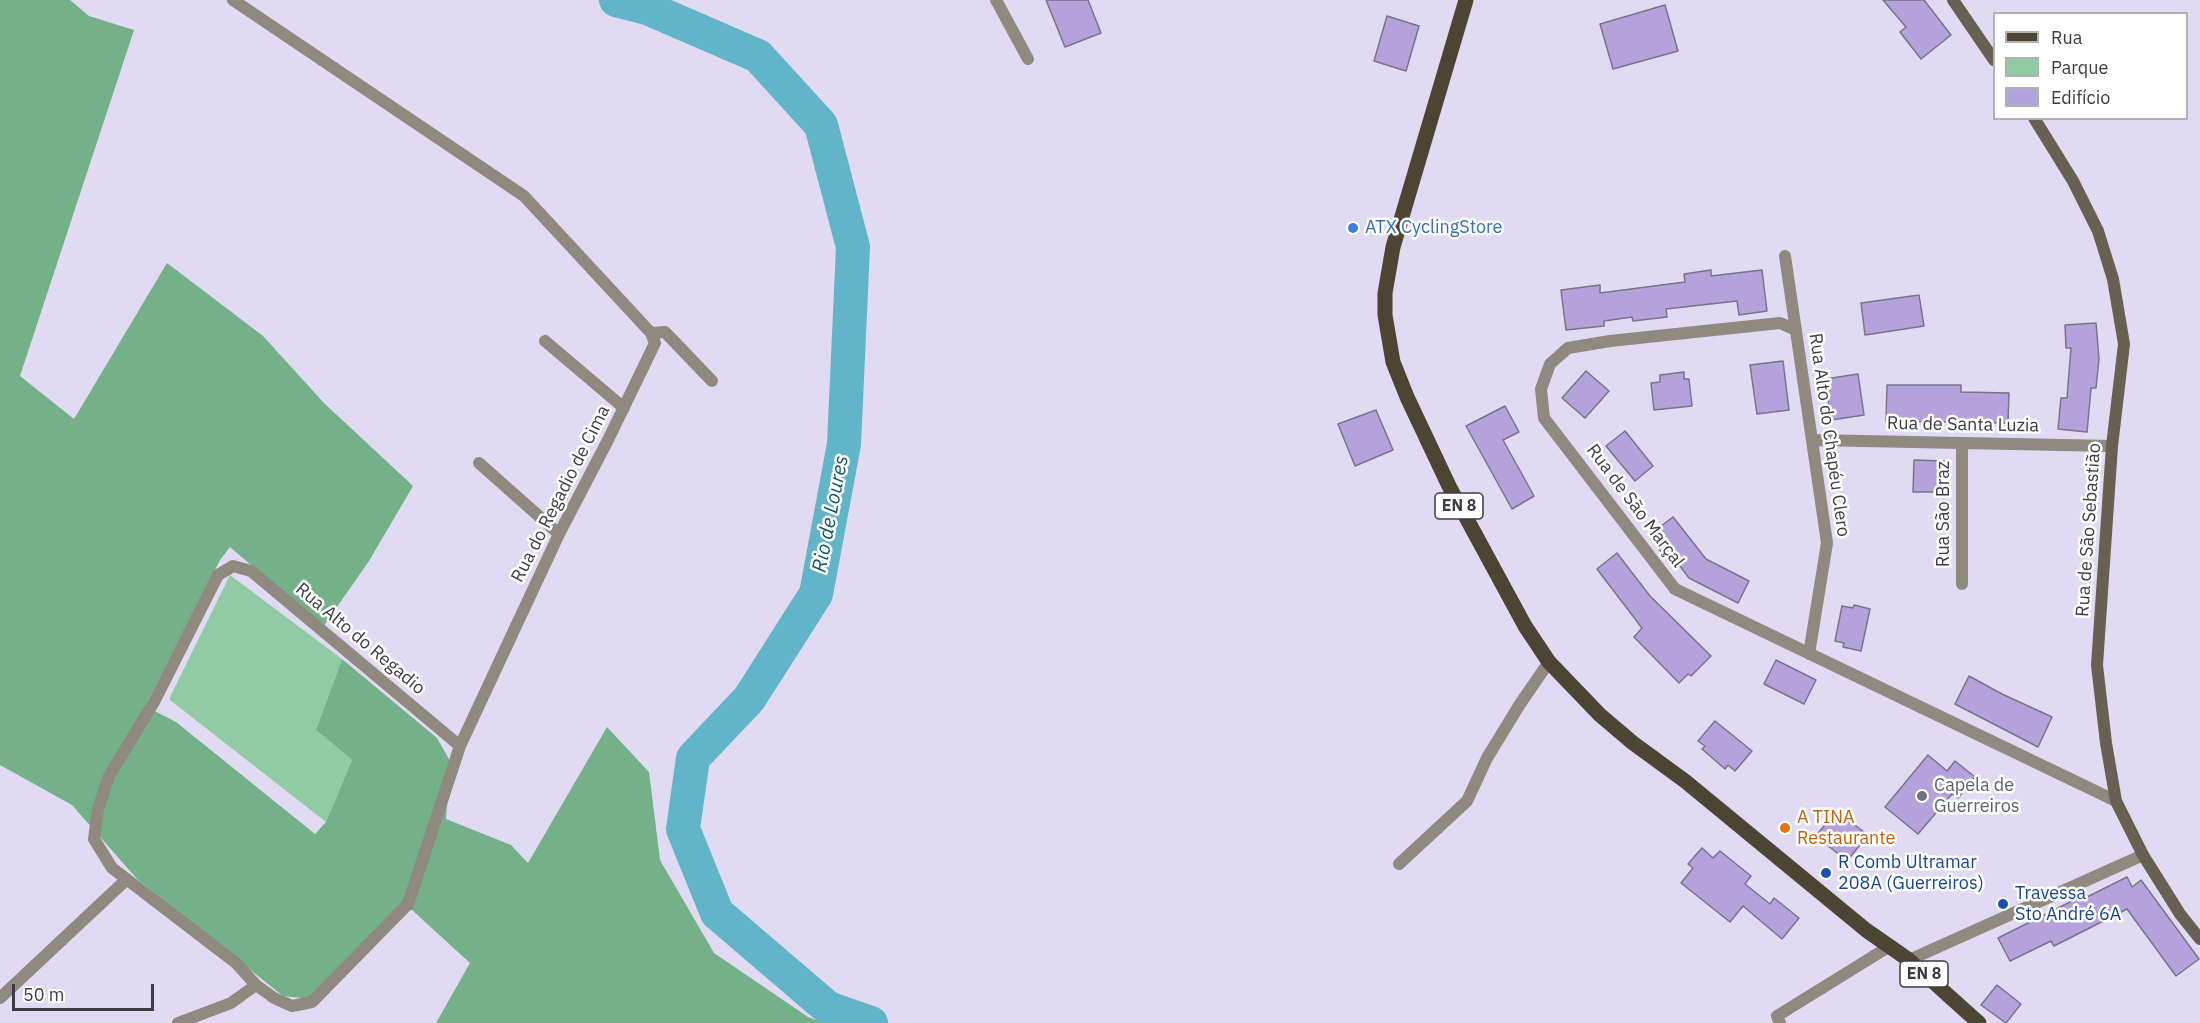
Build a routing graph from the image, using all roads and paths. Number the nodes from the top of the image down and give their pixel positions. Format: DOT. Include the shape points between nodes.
graph roads {
  1 [pos="233,0"];
  2 [pos="996,0"];
  3 [pos="1466,0"];
  4 [pos="1953,0"];
  5 [pos="1993,57"];
  6 [pos="1028,59"];
  7 [pos="2035,120"];
  8 [pos="1785,256"];
  9 [pos="1796,330"];
  10 [pos="651,333"];
  11 [pos="545,341"];
  12 [pos="712,381"];
  13 [pos="624,408"];
  14 [pos="1813,440"];
  15 [pos="1962,444"];
  16 [pos="2112,446"];
  17 [pos="479,463"];
  18 [pos="558,534"];
  19 [pos="233,566"];
  20 [pos="1962,584"];
  21 [pos="1809,654"];
  22 [pos="1549,662"];
  23 [pos="460,746"];
  24 [pos="2116,801"];
  25 [pos="2143,855"];
  26 [pos="1399,864"];
  27 [pos="127,879"];
  28 [pos="2200,939"];
  29 [pos="1890,946"];
  30 [pos="1909,960"];
  31 [pos="256,985"];
  32 [pos="0,998"];
  33 [pos="178,1023"];
  34 [pos="1780,1023"];
  35 [pos="1979,1023"];
  1 -- 10 [label="street" via="524,196"];
  2 -- 6 [label="street"];
  3 -- 22 [label="main road, EN 8" via="1393,247 1385,315 1393,362 1449,486 1525,626"];
  4 -- 5 [label="street"];
  7 -- 16 [label="street, Rua de São Sebastião" via="2098,231 2113,279 2124,344"];
  8 -- 9 [label="street, Rua Alto do Chapéu Clero"];
  9 -- 14 [label="street, Rua Alto do Chapéu Clero"];
  9 -- 21 [label="street, Rua de São Marçal" via="1780,323 1568,348 1550,364 1541,389 1544,418 1675,589"];
  10 -- 12 [label="street" via="664,332"];
  10 -- 13 [label="street, Rua do Regadio de Cima" via="655,343"];
  11 -- 13 [label="street"];
  13 -- 18 [label="street, Rua do Regadio de Cima"];
  14 -- 15 [label="street, Rua de Santa Luzia"];
  14 -- 21 [label="street, Rua Alto do Chapéu Clero" via="1827,543"];
  15 -- 16 [label="street, Rua de Santa Luzia"];
  15 -- 20 [label="street, Rua São Braz"];
  16 -- 24 [label="street, Rua de São Sebastião" via="2097,665"];
  17 -- 18 [label="street"];
  18 -- 23 [label="street, Rua do Regadio de Cima"];
  19 -- 23 [label="street, Rua Alto do Regadio" via="251,571"];
  19 -- 27 [label="street, Rua do Regadio de Cima" via="218,575 154,702 109,776 98,809 94,839 112,868"];
  21 -- 24 [label="street, Rua de São Marçal"];
  22 -- 26 [label="street" via="1487,758 1467,801"];
  22 -- 29 [label="main road, EN 8" via="1633,743"];
  23 -- 31 [label="street, Rua do Regadio de Cima" via="408,904 312,1002 292,1006"];
  24 -- 25 [label="street, Rua de São Sebastião"];
  25 -- 28 [label="street, Rua de São Sebastião"];
  25 -- 30 [label="street"];
  27 -- 31 [label="street, Rua do Regadio de Cima" via="236,963"];
  27 -- 32 [label="street"];
  29 -- 30 [label="main road, EN 8"];
  29 -- 34 [label="street" via="1778,1016"];
  30 -- 35 [label="main road, EN 8"];
  31 -- 33 [label="street" via="231,1003"];
}
